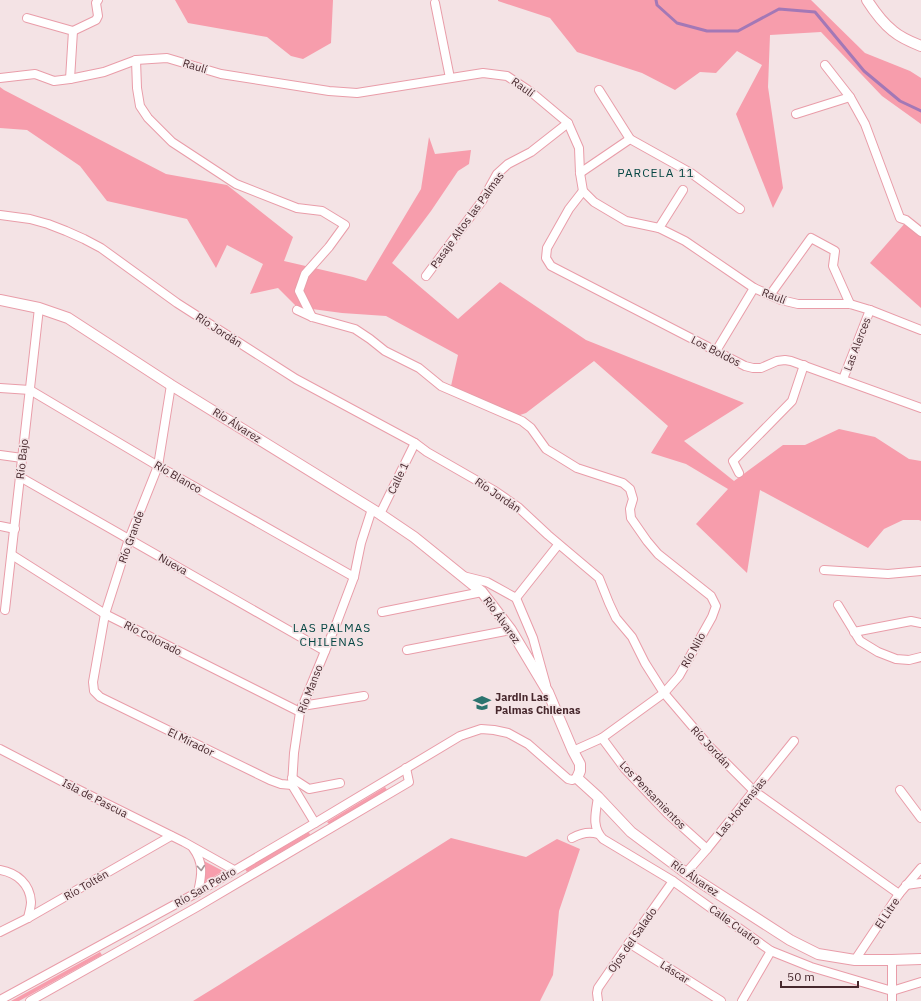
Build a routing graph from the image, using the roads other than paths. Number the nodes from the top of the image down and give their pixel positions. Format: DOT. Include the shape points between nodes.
graph roads {
  1 [pos="98,0"];
  2 [pos="866,0"];
  3 [pos="435,3"];
  4 [pos="27,18"];
  5 [pos="73,31"];
  6 [pos="921,46"];
  7 [pos="136,60"];
  8 [pos="825,65"];
  9 [pos="0,78"];
  10 [pos="450,78"];
  11 [pos="70,79"];
  12 [pos="599,90"];
  13 [pos="850,97"];
  14 [pos="796,114"];
  15 [pos="568,123"];
  16 [pos="630,139"];
  17 [pos="580,173"];
  18 [pos="684,190"];
  19 [pos="583,191"];
  20 [pos="740,208"];
  21 [pos="0,215"];
  22 [pos="659,228"];
  23 [pos="921,232"];
  24 [pos="426,276"];
  25 [pos="754,288"];
  26 [pos="770,295"];
  27 [pos="0,300"];
  28 [pos="850,304"];
  29 [pos="39,308"];
  30 [pos="297,310"];
  31 [pos="870,310"];
  32 [pos="312,317"];
  33 [pos="921,330"];
  34 [pos="716,351"];
  35 [pos="804,365"];
  36 [pos="843,379"];
  37 [pos="171,385"];
  38 [pos="0,388"];
  39 [pos="30,390"];
  40 [pos="921,408"];
  41 [pos="415,443"];
  42 [pos="0,456"];
  43 [pos="22,458"];
  44 [pos="158,466"];
  45 [pos="739,473"];
  46 [pos="20,477"];
  47 [pos="376,512"];
  48 [pos="0,526"];
  49 [pos="15,529"];
  50 [pos="129,539"];
  51 [pos="558,545"];
  52 [pos="12,555"];
  53 [pos="824,570"];
  54 [pos="921,571"];
  55 [pos="461,576"];
  56 [pos="354,577"];
  57 [pos="482,592"];
  58 [pos="516,598"];
  59 [pos="838,606"];
  60 [pos="5,610"];
  61 [pos="382,612"];
  62 [pos="105,614"];
  63 [pos="921,623"];
  64 [pos="511,630"];
  65 [pos="854,632"];
  66 [pos="406,650"];
  67 [pos="325,651"];
  68 [pos="921,657"];
  69 [pos="94,691"];
  70 [pos="548,692"];
  71 [pos="664,693"];
  72 [pos="364,696"];
  73 [pos="301,709"];
  74 [pos="602,738"];
  75 [pos="794,741"];
  76 [pos="0,749"];
  77 [pos="573,751"];
  78 [pos="406,768"];
  79 [pos="577,778"];
  80 [pos="292,782"];
  81 [pos="340,783"];
  82 [pos="900,790"];
  83 [pos="754,792"];
  84 [pos="598,797"];
  85 [pos="921,818"];
  86 [pos="315,823"];
  87 [pos="598,834"];
  88 [pos="171,836"];
  89 [pos="572,838"];
  90 [pos="191,846"];
  91 [pos="707,849"];
  92 [pos="921,868"];
  93 [pos="0,870"];
  94 [pos="234,870"];
  95 [pos="686,873"];
  96 [pos="673,880"];
  97 [pos="921,883"];
  98 [pos="906,885"];
  99 [pos="194,894"];
  100 [pos="899,894"];
  101 [pos="197,907"];
  102 [pos="28,918"];
  103 [pos="0,932"];
  104 [pos="629,943"];
  105 [pos="771,951"];
  106 [pos="921,959"];
  107 [pos="855,960"];
  108 [pos="892,960"];
  109 [pos="921,982"];
  110 [pos="892,991"];
  111 [pos="0,1000"];
  112 [pos="30,1001"];
  113 [pos="598,1001"];
  114 [pos="721,1001"];
  115 [pos="742,1001"];
  116 [pos="892,1001"];
  1 -- 5 [label="street" via="96,20"];
  2 -- 6 [label="street" via="893,31"];
  3 -- 10 [label="street"];
  4 -- 5 [label="street"];
  5 -- 11 [label="street"];
  7 -- 10 [label="street, Raulí" via="167,58 221,74 329,91 357,92"];
  7 -- 11 [label="street, Raulí" via="104,72"];
  7 -- 32 [label="street" via="140,106 172,142 236,184 297,208 322,211 344,224 329,248 305,274 299,291"];
  8 -- 13 [label="street"];
  9 -- 11 [label="street, Raulí" via="35,74 54,81"];
  10 -- 15 [label="street, Raulí" via="483,73 507,76"];
  12 -- 16 [label="street"];
  13 -- 14 [label="street"];
  13 -- 23 [label="street" via="865,124 900,218"];
  15 -- 17 [label="street, Raulí" via="579,148"];
  15 -- 24 [label="street, Pasaje Altos las Palmas" via="497,174 482,201"];
  16 -- 17 [label="street"];
  16 -- 20 [label="street" via="691,173"];
  17 -- 19 [label="street, Raulí"];
  18 -- 22 [label="street"];
  19 -- 22 [label="street, Raulí" via="594,202 626,221"];
  19 -- 34 [label="street, Los Boldos" via="569,209 547,248 546,258 551,266"];
  21 -- 41 [label="street, Río Jordán" via="48,224 101,248 176,303 296,379"];
  22 -- 25 [label="street, Raulí" via="685,241"];
  25 -- 26 [label="street, Raulí"];
  25 -- 34 [label="street"];
  26 -- 28 [label="street, Raulí" via="798,304"];
  26 -- 28 [label="street" via="811,238 835,251 833,266"];
  27 -- 29 [label="street, Río Álvarez"];
  28 -- 31 [label="street, Raulí"];
  29 -- 37 [label="street, Río Álvarez" via="68,318"];
  29 -- 39 [label="street, Río Bajo"];
  30 -- 32 [label="street"];
  31 -- 33 [label="street, Raulí"];
  31 -- 36 [label="street, Las Alerces"];
  32 -- 71 [label="street, Río Nilo" via="355,329 385,351 419,368 441,386 522,420 546,448 577,468 623,483 630,489 633,499 631,518 638,529 658,554 711,596 716,606 678,676"];
  34 -- 35 [label="street, Los Boldos" via="753,368 762,368 785,360"];
  35 -- 36 [label="street, Los Boldos"];
  35 -- 45 [label="street" via="792,402 732,461"];
  36 -- 40 [label="street, Los Boldos"];
  37 -- 44 [label="street, Río Grande"];
  37 -- 47 [label="street, Río Álvarez"];
  38 -- 39 [label="street, Río Blanco"];
  39 -- 43 [label="street, Río Bajo"];
  39 -- 44 [label="street, Río Blanco"];
  41 -- 47 [label="street, Calle 1"];
  41 -- 51 [label="street, Río Jordán" via="518,507"];
  42 -- 43 [label="street"];
  43 -- 46 [label="street, Río Bajo"];
  44 -- 50 [label="street, Río Grande"];
  44 -- 56 [label="street, Río Blanco"];
  46 -- 49 [label="street, Río Bajo"];
  46 -- 50 [label="street, Nueva"];
  47 -- 55 [label="street, Río Álvarez" via="414,537"];
  47 -- 56 [label="street, Río Manso" via="361,543"];
  48 -- 49 [label="street"];
  49 -- 52 [label="street, Río Bajo"];
  50 -- 62 [label="street, Río Grande"];
  50 -- 67 [label="street, Nueva"];
  51 -- 58 [label="street"];
  51 -- 71 [label="street, Río Jordán" via="598,578 616,618 632,637"];
  52 -- 60 [label="street, Río Bajo"];
  52 -- 62 [label="street, Río Colorado"];
  53 -- 54 [label="street" via="888,574"];
  55 -- 57 [label="street, Río Álvarez"];
  55 -- 58 [label="street, Río Álvarez" via="487,582"];
  56 -- 67 [label="street, Río Manso"];
  57 -- 61 [label="street"];
  57 -- 64 [label="street, Río Álvarez"];
  58 -- 70 [label="street, Río Álvarez" via="533,638"];
  59 -- 65 [label="street"];
  62 -- 69 [label="street, Río Grande" via="93,682"];
  62 -- 73 [label="street, Río Colorado"];
  63 -- 65 [label="street" via="912,621"];
  64 -- 66 [label="street"];
  64 -- 70 [label="street, Río Álvarez"];
  65 -- 68 [label="street" via="860,641 896,659 909,660"];
  67 -- 73 [label="street, Río Manso"];
  69 -- 80 [label="street, El Mirador" via="100,697 270,780 281,784"];
  70 -- 77 [label="street, Río Álvarez"];
  71 -- 74 [label="street, Río Nilo"];
  71 -- 83 [label="street, Río Jordán" via="710,747"];
  72 -- 73 [label="street"];
  73 -- 80 [label="street, Río Manso"];
  74 -- 77 [label="street, Río Nilo"];
  74 -- 91 [label="street, Los Pensamientos" via="625,769 668,814"];
  75 -- 83 [label="street, Las Hortensias"];
  76 -- 88 [label="street, Isla de Pascua"];
  77 -- 79 [label="street, Río Álvarez" via="580,764"];
  78 -- 79 [label="street, Río San Pedro" via="460,736 481,729 508,733 528,744 568,779"];
  78 -- 86 [label="street, Río San Pedro"];
  78 -- 101 [label="street, Río San Pedro" via="409,782"];
  79 -- 84 [label="street, Río Álvarez"];
  80 -- 81 [label="street" via="309,789"];
  80 -- 86 [label="street"];
  82 -- 85 [label="street"];
  83 -- 91 [label="street, Las Hortensias"];
  83 -- 100 [label="street, Río Jordán"];
  84 -- 87 [label="street" via="595,820"];
  84 -- 95 [label="street, Río Álvarez" via="631,832"];
  86 -- 94 [label="street, Río San Pedro"];
  87 -- 89 [label="street" via="585,833"];
  87 -- 96 [label="street, Calle Cuatro"];
  88 -- 90 [label="street, Isla de Pascua"];
  88 -- 102 [label="street, Río Toltén"];
  90 -- 94 [label="street, Isla de Pascua"];
  90 -- 99 [label="street, one-way" via="201,864 201,879"];
  91 -- 95 [label="street, Las Hortensias"];
  92 -- 98 [label="street, El Litre"];
  93 -- 102 [label="street" via="12,873 22,880 29,890 31,903"];
  94 -- 99 [label="street, Río San Pedro"];
  95 -- 107 [label="street, Río Álvarez" via="790,940 818,954"];
  96 -- 104 [label="street, Ojos del Salado"];
  96 -- 105 [label="street, Calle Cuatro"];
  97 -- 98 [label="street"];
  98 -- 100 [label="street, El Litre"];
  99 -- 101 [label="street"];
  99 -- 111 [label="street, Río San Pedro"];
  100 -- 107 [label="street, El Litre"];
  101 -- 112 [label="street, Río San Pedro"];
  102 -- 103 [label="street, Río Toltén"];
  104 -- 113 [label="street, Ojos del Salado" via="598,988"];
  104 -- 114 [label="street, Láscar"];
  105 -- 110 [label="street, Calle Cuatro" via="811,967"];
  105 -- 115 [label="street"];
  106 -- 108 [label="street, Río Álvarez"];
  107 -- 108 [label="street, Río Álvarez"];
  108 -- 110 [label="street"];
  109 -- 110 [label="street"];
  110 -- 116 [label="street"];
}
